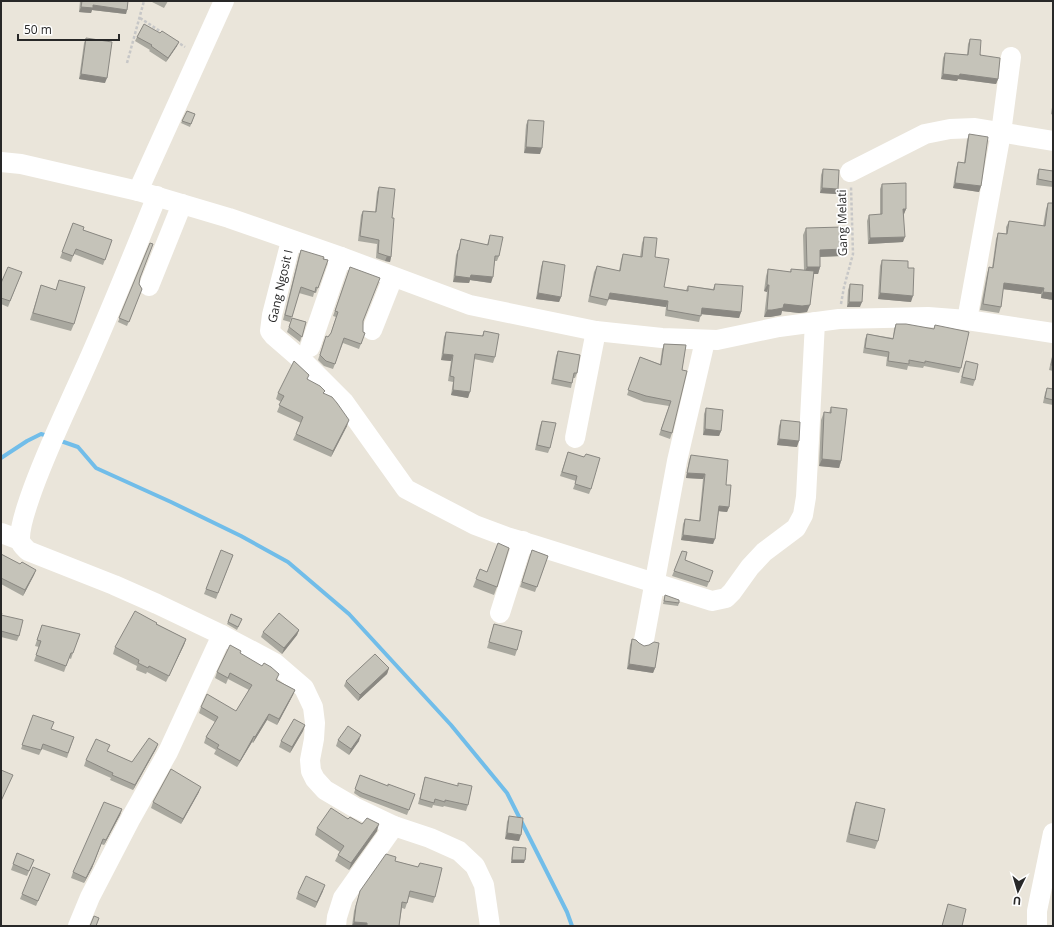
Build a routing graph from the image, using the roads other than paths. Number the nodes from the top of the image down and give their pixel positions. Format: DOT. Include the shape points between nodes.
graph roads {
  1 [pos="224,1"];
  2 [pos="1010,57"];
  3 [pos="1001,133"];
  4 [pos="1053,141"];
  5 [pos="1,162"];
  6 [pos="850,172"];
  7 [pos="138,191"];
  8 [pos="158,196"];
  9 [pos="182,204"];
  10 [pos="291,241"];
  11 [pos="341,257"];
  12 [pos="393,276"];
  13 [pos="149,286"];
  14 [pos="967,320"];
  15 [pos="814,322"];
  16 [pos="372,330"];
  17 [pos="596,331"];
  18 [pos="1053,333"];
  19 [pos="705,341"];
  20 [pos="310,348"];
  21 [pos="575,438"];
  22 [pos="1,533"];
  23 [pos="20,540"];
  24 [pos="523,541"];
  25 [pos="654,583"];
  26 [pos="500,613"];
  27 [pos="222,635"];
  28 [pos="644,640"];
  29 [pos="394,826"];
  30 [pos="1053,832"];
  31 [pos="78,926"];
  32 [pos="336,926"];
  33 [pos="490,926"];
  34 [pos="1037,926"];
  1 -- 7 [label="street"];
  2 -- 3 [label="street"];
  3 -- 4 [label="street"];
  3 -- 6 [label="street" via="975,128 925,134"];
  3 -- 14 [label="street"];
  5 -- 7 [label="street" via="21,164"];
  7 -- 8 [label="street"];
  8 -- 9 [label="street"];
  8 -- 23 [label="street" via="37,477"];
  9 -- 10 [label="street"];
  9 -- 13 [label="street"];
  10 -- 11 [label="street"];
  10 -- 24 [label="street, Gang Ngosit I" via="270,331 344,402 406,489 475,525"];
  11 -- 12 [label="street"];
  11 -- 20 [label="street"];
  12 -- 16 [label="street"];
  12 -- 17 [label="street" via="470,305"];
  14 -- 15 [label="street" via="839,319"];
  14 -- 18 [label="street"];
  15 -- 19 [label="street"];
  15 -- 25 [label="street" via="806,497 800,522 757,559 726,598 712,601"];
  17 -- 19 [label="street"];
  17 -- 21 [label="street"];
  19 -- 25 [label="street" via="677,461"];
  22 -- 23 [label="street"];
  23 -- 27 [label="street" via="28,551 114,585"];
  24 -- 25 [label="street"];
  24 -- 26 [label="street"];
  25 -- 28 [label="street"];
  27 -- 29 [label="street" via="275,663 304,688 313,707 315,723 310,760 315,779 325,790"];
  27 -- 31 [label="street" via="168,752 130,818"];
  29 -- 32 [label="street" via="343,898"];
  29 -- 33 [label="street" via="459,851 475,866 484,885"];
  30 -- 34 [label="street" via="1037,911"];
}
